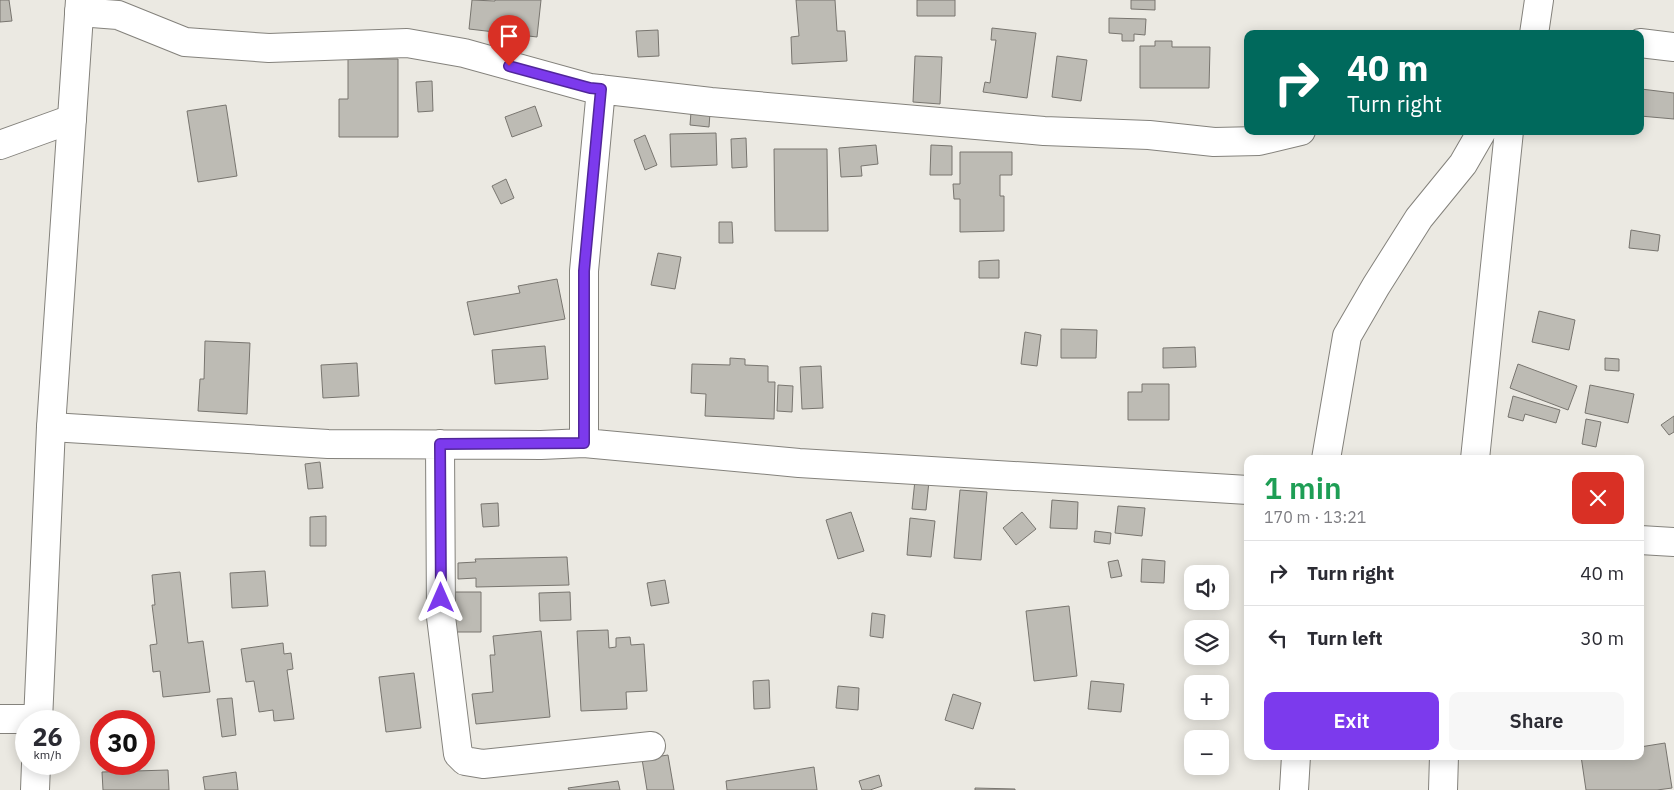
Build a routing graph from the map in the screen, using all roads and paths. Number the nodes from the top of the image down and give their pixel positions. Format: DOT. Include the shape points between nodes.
graph roads {
  1 [pos="1539,0"];
  2 [pos="79,6"];
  3 [pos="122,8"];
  4 [pos="1541,30"];
  5 [pos="1644,44"];
  6 [pos="1674,47"];
  7 [pos="601,89"];
  8 [pos="72,120"];
  9 [pos="1284,135"];
  10 [pos="1480,135"];
  11 [pos="1509,135"];
  12 [pos="0,145"];
  13 [pos="52,427"];
  14 [pos="584,443"];
  15 [pos="440,444"];
  16 [pos="1327,455"];
  17 [pos="1475,455"];
  18 [pos="1244,490"];
  19 [pos="1644,540"];
  20 [pos="1674,542"];
  21 [pos="38,710"];
  22 [pos="0,719"];
  23 [pos="15,719"];
  24 [pos="651,746"];
  25 [pos="1296,760"];
  26 [pos="1444,760"];
  27 [pos="36,775"];
  28 [pos="35,790"];
  29 [pos="1294,790"];
  30 [pos="1443,790"];
  1 -- 4 [label="street"];
  2 -- 3 [label="street"];
  2 -- 8 [label="street"];
  3 -- 7 [label="street" via="185,42 269,48 407,42 464,53"];
  5 -- 6 [label="street"];
  7 -- 9 [label="street" via="711,102 1044,131 1149,135 1214,142 1259,141"];
  7 -- 14 [label="street" via="584,271"];
  8 -- 12 [label="street"];
  8 -- 13 [label="street"];
  10 -- 16 [label="street" via="1463,164 1419,218 1347,336"];
  11 -- 17 [label="street"];
  13 -- 15 [label="street" via="328,444"];
  13 -- 21 [label="street"];
  14 -- 15 [label="street"];
  14 -- 18 [label="street" via="798,463"];
  15 -- 24 [label="street" via="441,617 458,754 465,761 483,764"];
  19 -- 20 [label="street"];
  22 -- 23 [label="street"];
  25 -- 29 [label="street"];
  26 -- 30 [label="street"];
  27 -- 28 [label="street"];
}
